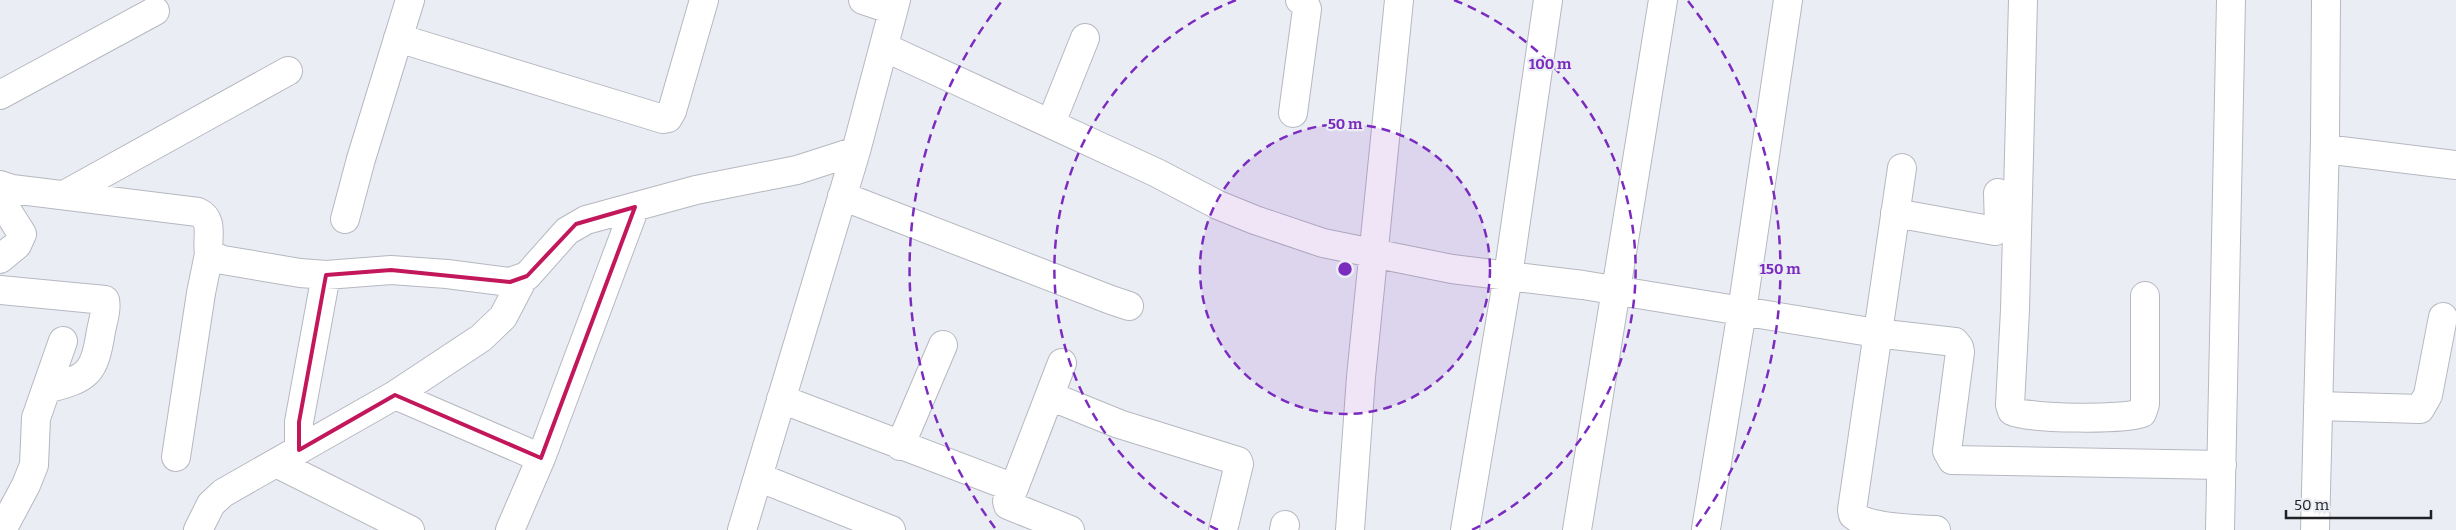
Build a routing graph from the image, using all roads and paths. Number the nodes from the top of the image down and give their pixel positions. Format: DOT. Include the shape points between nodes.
graph roads {
  1 [pos="704,0"];
  2 [pos="862,0"];
  3 [pos="1399,0"];
  4 [pos="1548,0"];
  5 [pos="1663,0"];
  6 [pos="1788,0"];
  7 [pos="2023,0"];
  8 [pos="2231,0"];
  9 [pos="2326,0"];
  10 [pos="407,1"];
  11 [pos="1303,1"];
  12 [pos="894,5"];
  13 [pos="155,11"];
  14 [pos="398,38"];
  15 [pos="1085,38"];
  16 [pos="895,51"];
  17 [pos="288,71"];
  18 [pos="0,95"];
  19 [pos="1293,113"];
  20 [pos="1051,123"];
  21 [pos="2325,149"];
  22 [pos="856,151"];
  23 [pos="2456,165"];
  24 [pos="1902,168"];
  25 [pos="0,185"];
  26 [pos="1998,193"];
  27 [pos="0,194"];
  28 [pos="64,195"];
  29 [pos="853,200"];
  30 [pos="635,207"];
  31 [pos="1895,213"];
  32 [pos="345,219"];
  33 [pos="209,254"];
  34 [pos="1375,254"];
  35 [pos="0,259"];
  36 [pos="326,274"];
  37 [pos="1508,276"];
  38 [pos="524,277"];
  39 [pos="0,290"];
  40 [pos="1616,291"];
  41 [pos="2145,296"];
  42 [pos="1130,306"];
  43 [pos="1742,311"];
  44 [pos="2443,317"];
  45 [pos="1876,333"];
  46 [pos="63,341"];
  47 [pos="943,344"];
  48 [pos="1062,363"];
  49 [pos="46,389"];
  50 [pos="394,395"];
  51 [pos="1050,396"];
  52 [pos="790,402"];
  53 [pos="2318,406"];
  54 [pos="900,446"];
  55 [pos="176,457"];
  56 [pos="288,457"];
  57 [pos="541,458"];
  58 [pos="2222,465"];
  59 [pos="768,481"];
  60 [pos="1014,488"];
  61 [pos="1850,523"];
  62 [pos="1706,529"];
  63 [pos="2,530"];
  64 [pos="198,530"];
  65 [pos="410,530"];
  66 [pos="510,530"];
  67 [pos="742,530"];
  68 [pos="891,530"];
  69 [pos="1070,530"];
  70 [pos="1223,530"];
  71 [pos="1350,530"];
  72 [pos="1465,530"];
  73 [pos="1577,530"];
  74 [pos="1936,530"];
  75 [pos="2220,530"];
  76 [pos="2315,530"];
  1 -- 14 [label="street" via="672,111 668,118 663,119"];
  2 -- 12 [label="street"];
  3 -- 34 [label="street"];
  4 -- 37 [label="street"];
  5 -- 40 [label="street"];
  6 -- 43 [label="street"];
  7 -- 41 [label="street" via="2010,409 2034,415 2093,417 2142,413 2145,404"];
  8 -- 58 [label="street"];
  9 -- 21 [label="street"];
  10 -- 14 [label="street"];
  11 -- 19 [label="street" via="1307,9"];
  12 -- 16 [label="street"];
  13 -- 18 [label="street"];
  14 -- 32 [label="street"];
  15 -- 20 [label="street"];
  16 -- 20 [label="street"];
  16 -- 22 [label="street"];
  17 -- 28 [label="street"];
  20 -- 34 [label="street" via="1255,220 1323,243"];
  21 -- 23 [label="street"];
  21 -- 53 [label="street"];
  22 -- 29 [label="street"];
  22 -- 30 [label="street" via="797,170 696,190"];
  24 -- 31 [label="street"];
  25 -- 28 [label="street"];
  26 -- 31 [label="street" via="1999,226 1995,231"];
  27 -- 35 [label="street" via="22,234 17,245"];
  28 -- 33 [label="street" via="198,212 209,221"];
  29 -- 42 [label="street"];
  29 -- 52 [label="street"];
  30 -- 38 [label="street" via="572,226"];
  30 -- 57 [label="street"];
  31 -- 45 [label="street"];
  33 -- 36 [label="street" via="223,260 277,270"];
  33 -- 55 [label="street"];
  34 -- 37 [label="street"];
  34 -- 71 [label="street" via="1361,377"];
  36 -- 38 [label="street" via="391,270 503,282 518,281"];
  36 -- 56 [label="street" via="299,422"];
  37 -- 40 [label="street"];
  37 -- 72 [label="street"];
  38 -- 50 [label="street" via="508,309 495,326"];
  39 -- 49 [label="street" via="105,300 98,351 92,366 80,379"];
  40 -- 43 [label="street"];
  40 -- 73 [label="street"];
  43 -- 45 [label="street"];
  43 -- 62 [label="street"];
  44 -- 53 [label="street" via="2428,395 2420,409"];
  45 -- 58 [label="street" via="1955,342 1959,347 1947,451 1952,460"];
  45 -- 61 [label="street"];
  46 -- 49 [label="street"];
  47 -- 54 [label="street"];
  48 -- 51 [label="street"];
  49 -- 63 [label="street" via="36,418 34,465"];
  50 -- 56 [label="street"];
  50 -- 57 [label="street"];
  51 -- 60 [label="street"];
  51 -- 70 [label="street" via="1119,424 1238,461"];
  52 -- 54 [label="street"];
  52 -- 59 [label="street"];
  53 -- 76 [label="street"];
  54 -- 60 [label="street"];
  56 -- 64 [label="street" via="223,493 211,504"];
  56 -- 65 [label="street"];
  57 -- 66 [label="street"];
  58 -- 75 [label="street"];
  59 -- 67 [label="street"];
  59 -- 68 [label="street"];
  60 -- 69 [label="street" via="1008,505"];
  61 -- 74 [label="street" via="1863,521"];
}
